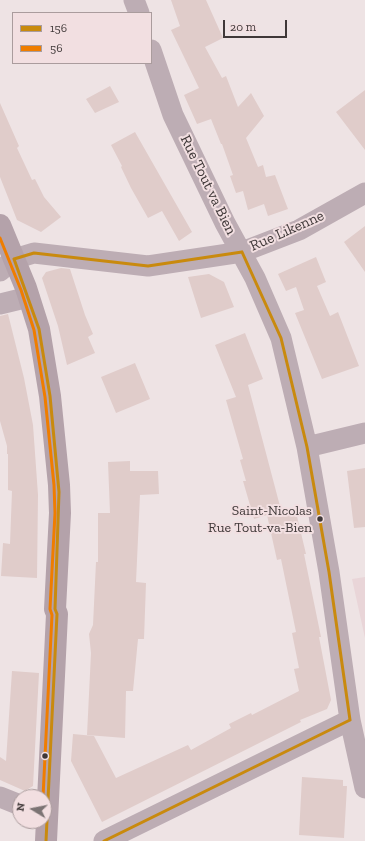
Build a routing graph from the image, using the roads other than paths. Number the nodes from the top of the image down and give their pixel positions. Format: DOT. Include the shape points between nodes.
graph roads {
  1 [pos="134,0"];
  2 [pos="139,12"];
  3 [pos="152,53"];
  4 [pos="365,192"];
  5 [pos="0,225"];
  6 [pos="242,252"];
  7 [pos="7,265"];
  8 [pos="29,297"];
  9 [pos="0,304"];
  10 [pos="365,433"];
  11 [pos="307,447"];
  12 [pos="350,720"];
  13 [pos="365,788"];
  14 [pos="46,789"];
  15 [pos="0,797"];
  16 [pos="12,802"];
  17 [pos="46,829"];
  18 [pos="46,841"];
  19 [pos="104,841"];
  1 -- 2 [label="street"];
  3 -- 6 [label="street, Rue Tout va Bien" via="173,115 225,223"];
  4 -- 6 [label="street, Rue Likenne" via="299,230"];
  5 -- 7 [label="street"];
  6 -- 7 [label="street, Rue Likenne" via="148,266 34,253"];
  6 -- 11 [label="street, Rue Tout va Bien" via="281,338"];
  7 -- 8 [label="street"];
  8 -- 9 [label="street"];
  8 -- 14 [label="street" via="40,330 48,376 59,492 57,614"];
  10 -- 11 [label="street"];
  11 -- 12 [label="street, Rue Tout va Bien" via="329,572"];
  12 -- 13 [label="street, Rue Tout va Bien"];
  12 -- 19 [label="street"];
  15 -- 16 [label="street"];
  17 -- 18 [label="street"];
}
